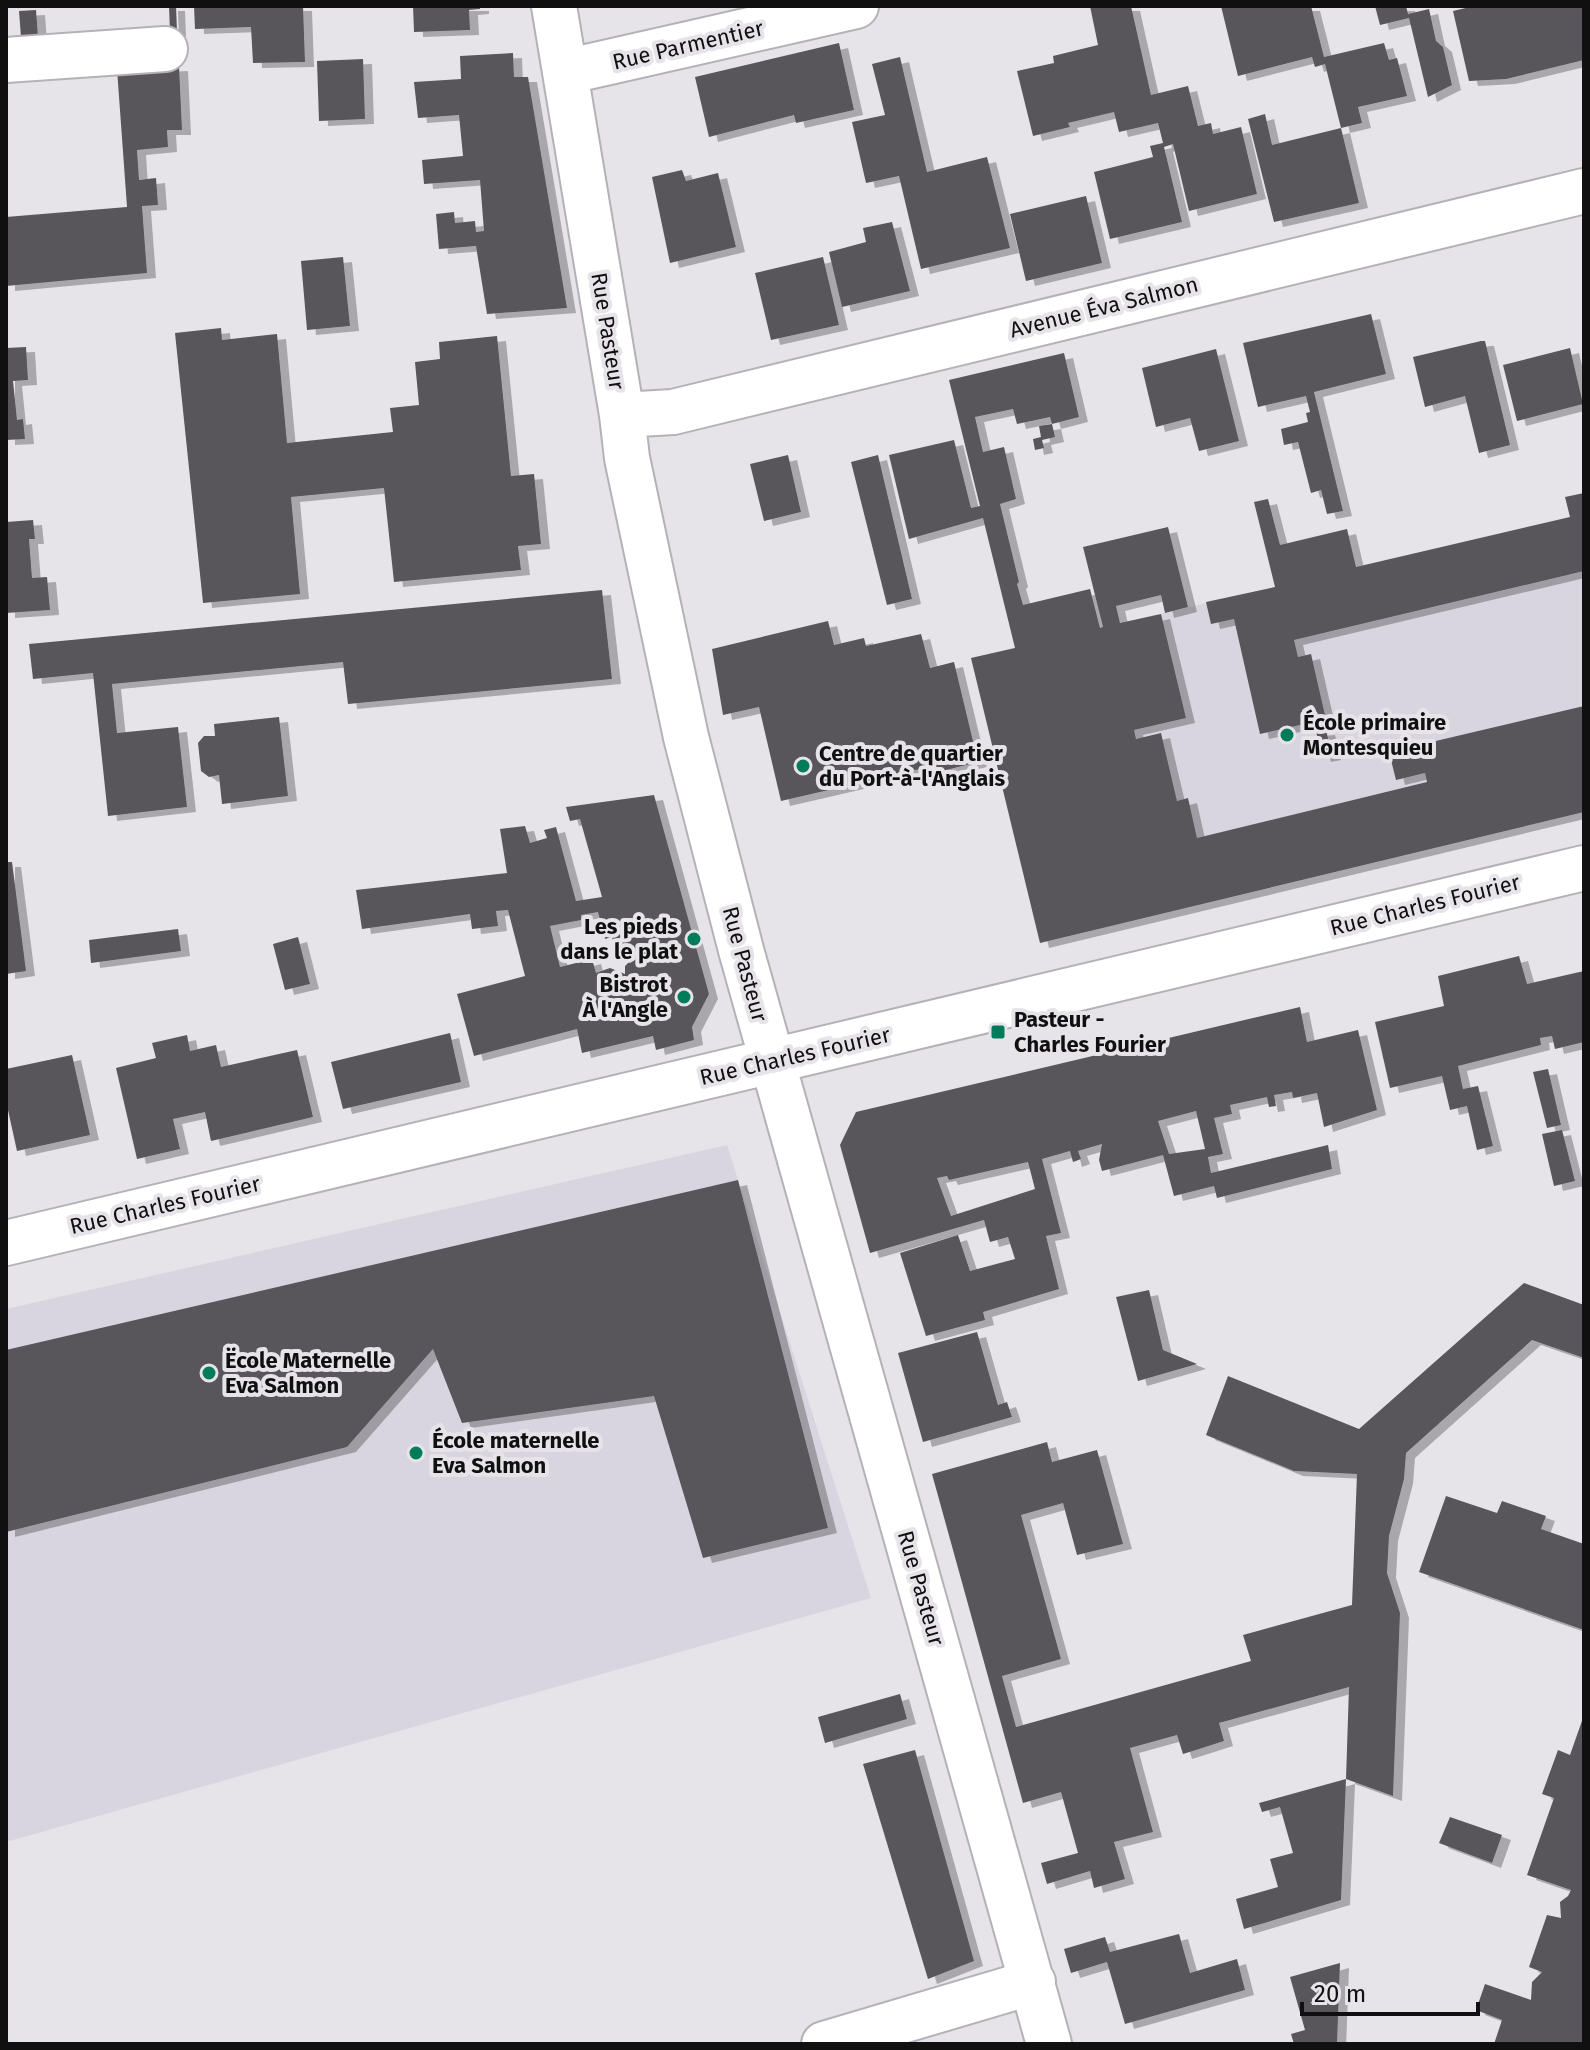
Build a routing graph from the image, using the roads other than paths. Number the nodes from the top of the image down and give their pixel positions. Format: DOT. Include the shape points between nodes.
graph roads {
  1 [pos="554,6"];
  2 [pos="856,6"];
  3 [pos="165,49"];
  4 [pos="6,60"];
  5 [pos="565,72"];
  6 [pos="1584,191"];
  7 [pos="622,415"];
  8 [pos="1584,868"];
  9 [pos="772,1062"];
  10 [pos="6,1243"];
  11 [pos="1033,1982"];
  12 [pos="824,2044"];
  13 [pos="1049,2044"];
  1 -- 5 [label="street, Rue Pasteur"];
  2 -- 5 [label="street, Rue Parmentier"];
  3 -- 4 [label="street"];
  5 -- 7 [label="street, Rue Pasteur"];
  6 -- 7 [label="street, Avenue Éva Salmon" via="673,412"];
  7 -- 9 [label="street, Rue Pasteur" via="686,737"];
  8 -- 9 [label="street, Rue Charles Fourier"];
  9 -- 10 [label="street, Rue Charles Fourier"];
  9 -- 11 [label="street, Rue Pasteur"];
  11 -- 12 [label="street"];
  11 -- 13 [label="street, Rue Pasteur"];
}
